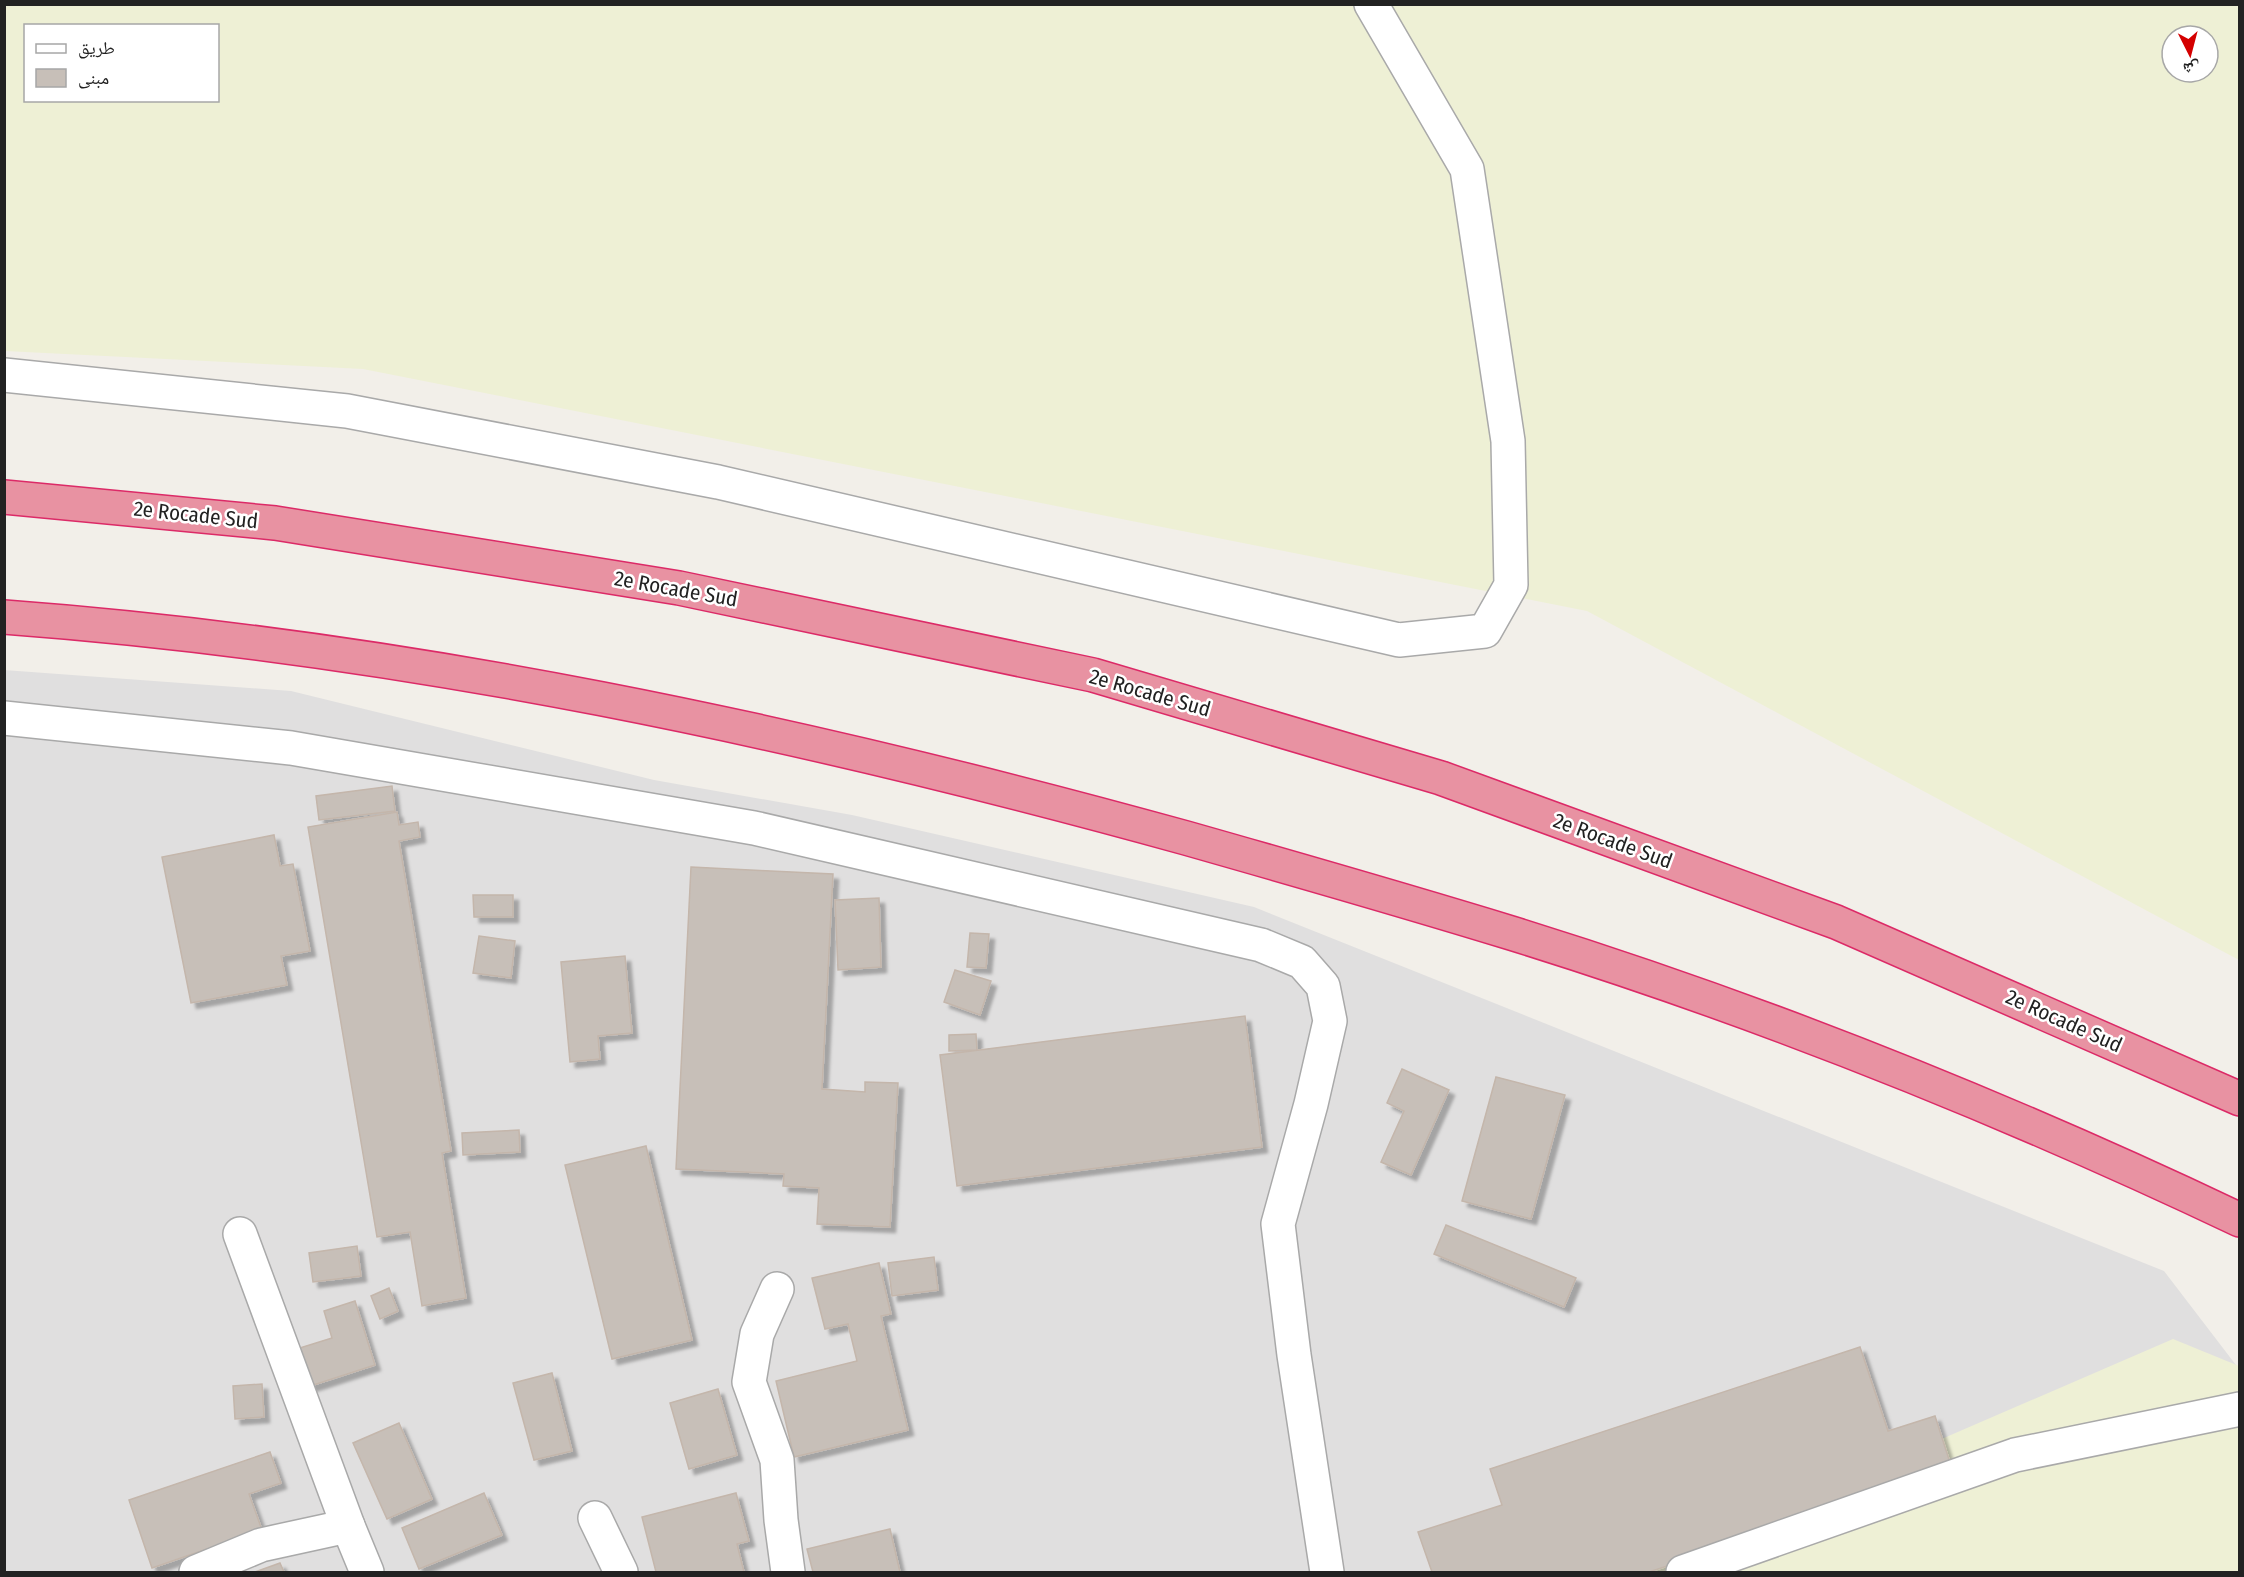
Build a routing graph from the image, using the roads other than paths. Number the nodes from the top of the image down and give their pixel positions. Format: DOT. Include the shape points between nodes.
graph roads {
  1 [pos="1371,4"];
  2 [pos="4,375"];
  3 [pos="4,497"];
  4 [pos="4,617"];
  5 [pos="4,718"];
  6 [pos="2240,1099"];
  7 [pos="2240,1220"];
  8 [pos="240,1234"];
  9 [pos="777,1289"];
  10 [pos="2240,1409"];
  11 [pos="595,1518"];
  12 [pos="348,1526"];
  13 [pos="196,1572"];
  14 [pos="367,1572"];
  15 [pos="621,1572"];
  16 [pos="788,1572"];
  17 [pos="1327,1572"];
  18 [pos="1683,1572"];
  1 -- 2 [label="street" via="1467,169 1508,441 1511,585 1485,631 1399,640 718,482 370,415"];
  3 -- 6 [label="highway, 2e Rocade Sud" via="275,523 680,588 1093,675 1441,778 1836,922"];
  4 -- 7 [label="highway" via="128,626 351,655 555,689 752,728 1025,794 1515,934 1714,1002 1903,1072 2146,1175"];
  5 -- 17 [label="street" via="291,748 753,828 1261,945 1302,962 1323,986 1330,1021 1278,1224 1293,1355"];
  8 -- 12 [label="street"];
  9 -- 16 [label="street" via="757,1334 749,1382 777,1460"];
  10 -- 18 [label="street" via="2015,1455"];
  11 -- 15 [label="street"];
  12 -- 13 [label="street" via="261,1545"];
  12 -- 14 [label="street"];
}
